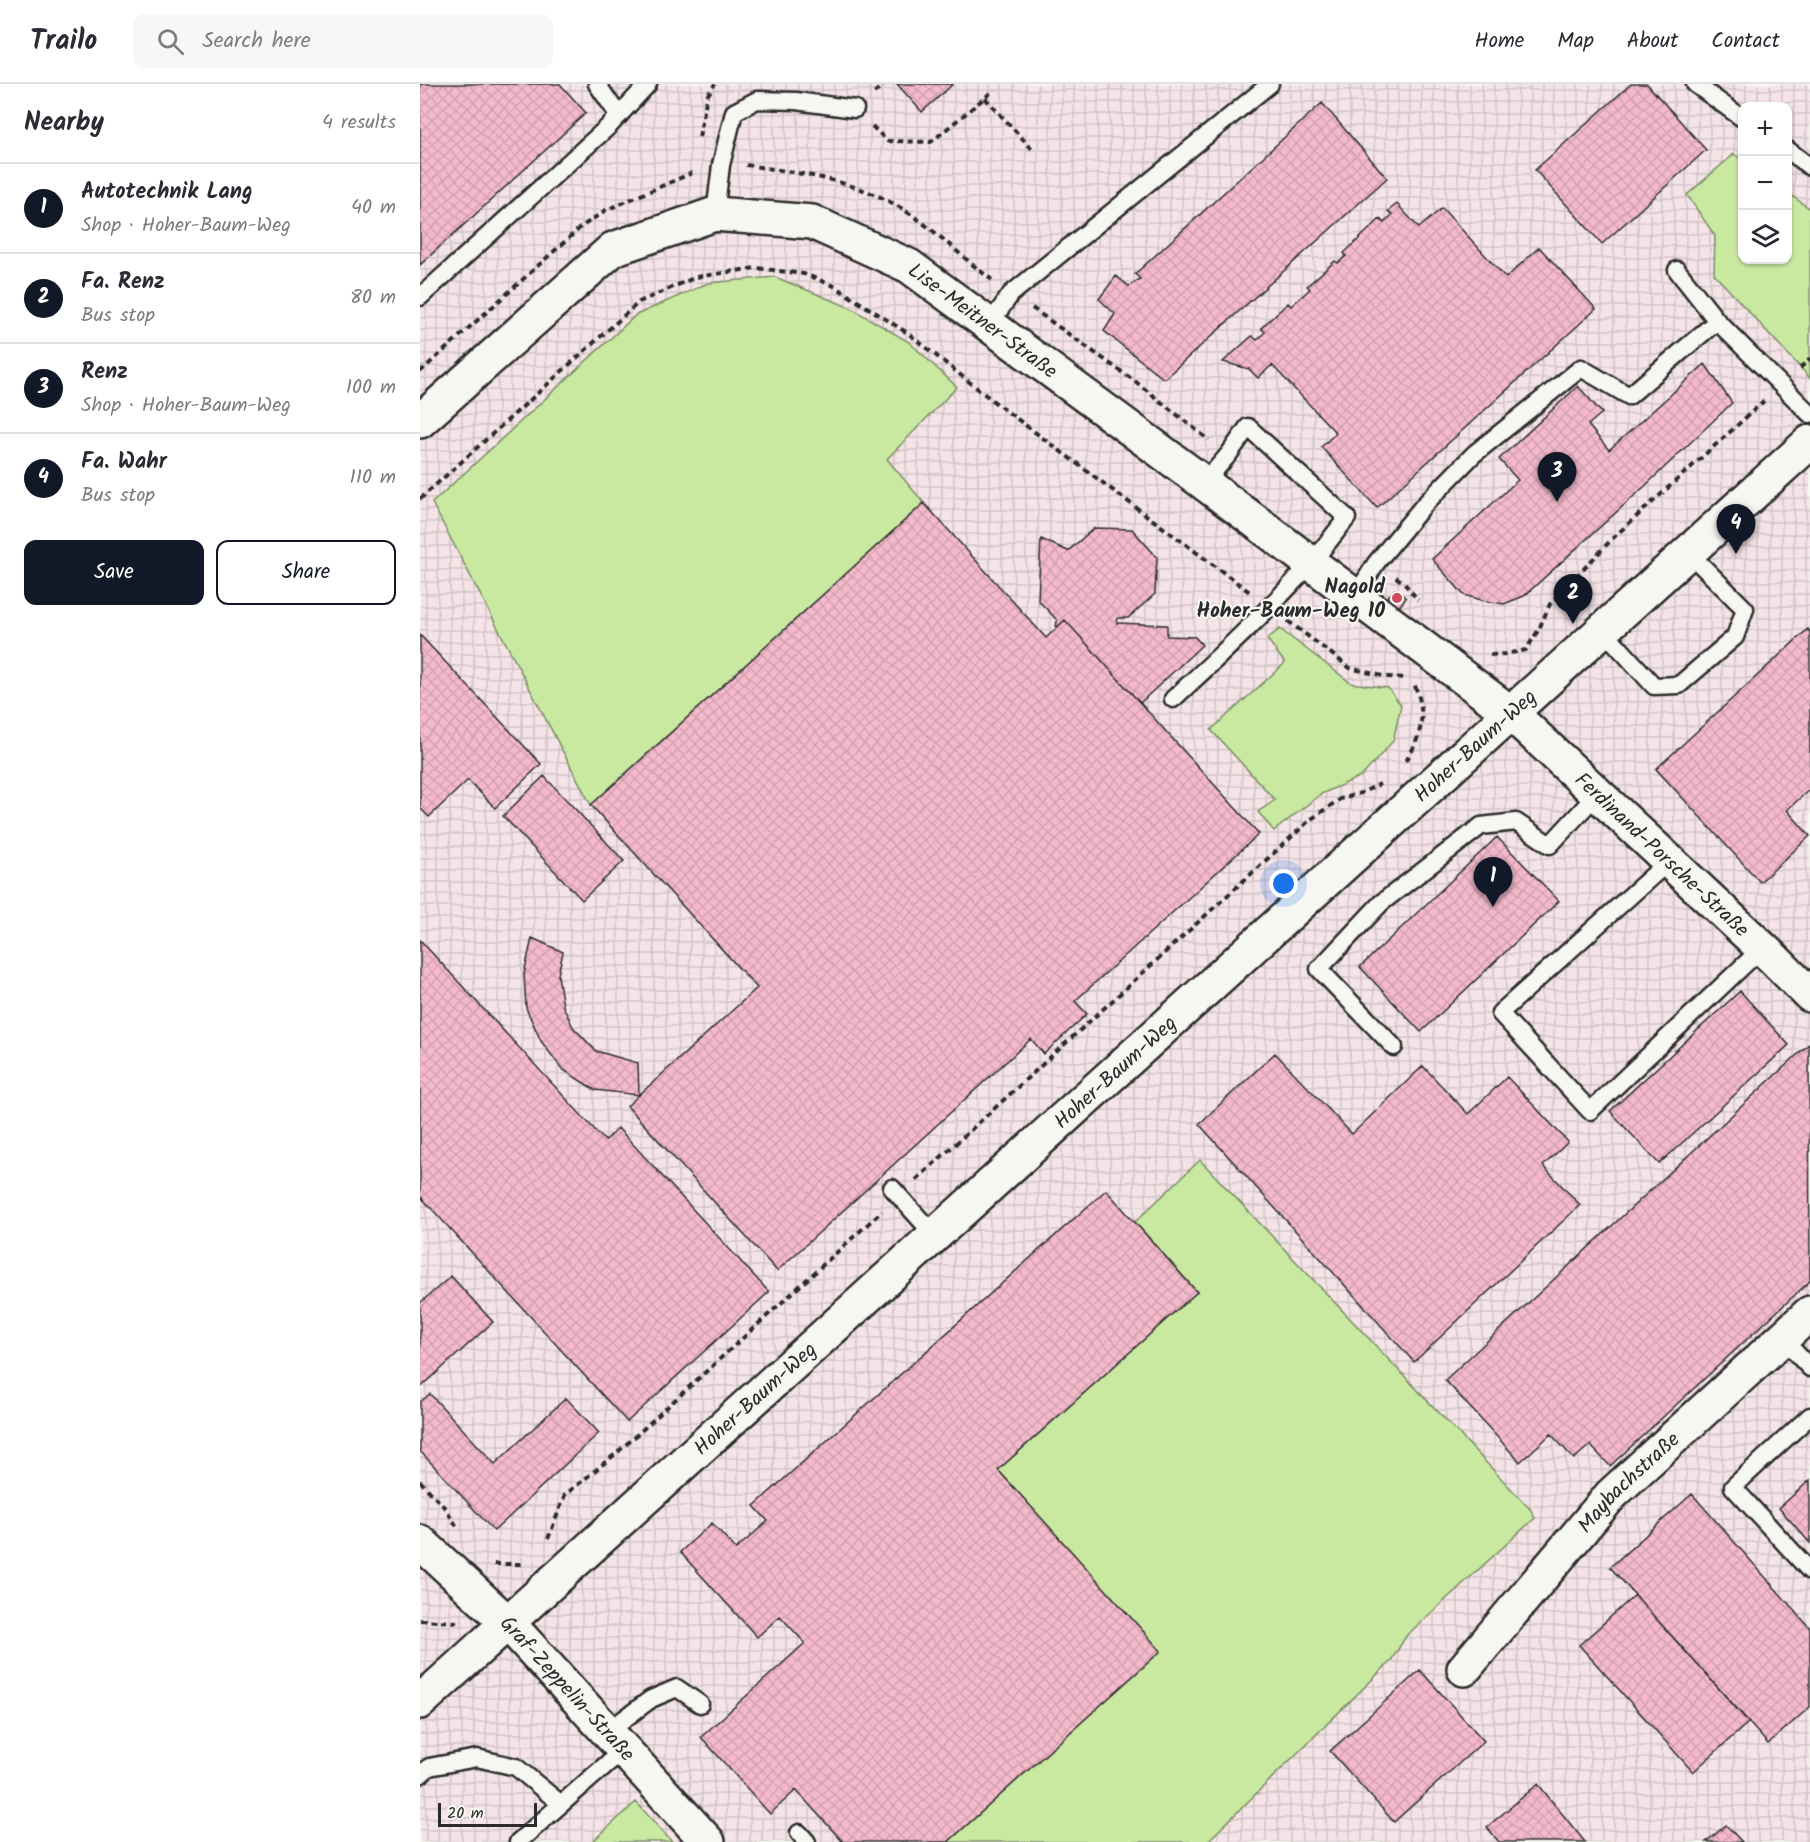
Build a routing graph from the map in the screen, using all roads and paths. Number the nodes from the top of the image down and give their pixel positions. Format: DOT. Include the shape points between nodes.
graph roads {
  1 [pos="597,84"];
  2 [pos="648,84"];
  3 [pos="1270,84"];
  4 [pos="1695,84"];
  5 [pos="994,90"];
  6 [pos="985,98"];
  7 [pos="855,109"];
  8 [pos="1738,114"];
  9 [pos="619,116"];
  10 [pos="1033,150"];
  11 [pos="1792,153"];
  12 [pos="1810,167"];
  13 [pos="715,214"];
  14 [pos="1677,270"];
  15 [pos="420,297"];
  16 [pos="1717,321"];
  17 [pos="989,325"];
  18 [pos="1810,414"];
  19 [pos="420,421"];
  20 [pos="1810,442"];
  21 [pos="1204,483"];
  22 [pos="420,499"];
  23 [pos="1689,553"];
  24 [pos="1311,563"];
  25 [pos="1355,597"];
  26 [pos="1269,607"];
  27 [pos="1604,631"];
  28 [pos="1173,699"];
  29 [pos="1512,714"];
  30 [pos="1401,769"];
  31 [pos="1387,779"];
  32 [pos="1597,794"];
  33 [pos="1669,861"];
  34 [pos="1762,948"];
  35 [pos="1810,995"];
  36 [pos="1394,1047"];
  37 [pos="895,1192"];
  38 [pos="935,1236"];
  39 [pos="1810,1312"];
  40 [pos="1783,1339"];
  41 [pos="1810,1368"];
  42 [pos="1810,1416"];
  43 [pos="420,1481"];
  44 [pos="460,1536"];
  45 [pos="420,1542"];
  46 [pos="544,1546"];
  47 [pos="484,1563"];
  48 [pos="526,1564"];
  49 [pos="1810,1571"];
  50 [pos="509,1624"];
  51 [pos="1464,1669"];
  52 [pos="420,1702"];
  53 [pos="700,1704"];
  54 [pos="616,1740"];
  55 [pos="420,1774"];
  56 [pos="561,1804"];
  57 [pos="518,1842"];
  58 [pos="708,1842"];
  1 -- 9 [label="lane"];
  2 -- 9 [label="lane"];
  3 -- 17 [label="lane" via="1011,294"];
  4 -- 8 [label="lane"];
  5 -- 6 [label="path"];
  6 -- 7 [label="path" via="931,142 886,141"];
  6 -- 10 [label="path"];
  7 -- 13 [label="lane" via="757,100 734,112 721,165"];
  9 -- 15 [label="lane"];
  11 -- 12 [label="lane"];
  13 -- 17 [label="street, Lise-Meitner-Straße" via="812,222 909,266"];
  13 -- 19 [label="street, Lise-Meitner-Straße" via="613,249"];
  14 -- 16 [label="lane"];
  16 -- 18 [label="lane"];
  16 -- 25 [label="lane" via="1629,396 1581,368 1474,453 1376,563"];
  17 -- 21 [label="street, Lise-Meitner-Straße"];
  20 -- 23 [label="street, Hoher-Baum-Weg"];
  21 -- 24 [label="street, Lise-Meitner-Straße"];
  21 -- 24 [label="lane" via="1248,426 1347,518"];
  22 -- 26 [label="path" via="639,302 696,277 756,268 804,274 834,286 909,334"];
  23 -- 27 [label="street, Hoher-Baum-Weg"];
  23 -- 27 [label="lane" via="1745,609 1735,637 1679,685 1654,686"];
  24 -- 25 [label="street, Lise-Meitner-Straße"];
  24 -- 26 [label="lane"];
  25 -- 29 [label="street, Lise-Meitner-Straße"];
  26 -- 28 [label="lane"];
  26 -- 30 [label="path" via="1350,668 1412,678 1418,691 1422,723 1417,743"];
  27 -- 29 [label="street, Hoher-Baum-Weg"];
  29 -- 32 [label="street, Ferdinand-Porsche-Straße"];
  29 -- 38 [label="street, Hoher-Baum-Weg"];
  31 -- 37 [label="path" via="1340,799 1310,820"];
  32 -- 33 [label="street, Ferdinand-Porsche-Straße"];
  32 -- 36 [label="lane" via="1550,845 1516,822 1481,826 1381,903 1319,969"];
  33 -- 34 [label="street, Ferdinand-Porsche-Straße"];
  33 -- 34 [label="lane" via="1500,1013 1590,1111"];
  34 -- 35 [label="street, Ferdinand-Porsche-Straße"];
  37 -- 38 [label="lane"];
  37 -- 46 [label="path" via="619,1451 565,1495"];
  38 -- 50 [label="street, Hoher-Baum-Weg"];
  39 -- 40 [label="street, Maybachstraße"];
  40 -- 41 [label="lane"];
  40 -- 51 [label="street, Maybachstraße" via="1611,1495"];
  42 -- 49 [label="lane" via="1733,1487"];
  43 -- 44 [label="path" via="446,1509"];
  45 -- 50 [label="street, Graf-Zeppelin-Straße"];
  47 -- 48 [label="path"];
  50 -- 52 [label="street, Hoher-Baum-Weg"];
  50 -- 54 [label="street, Graf-Zeppelin-Straße"];
  53 -- 54 [label="lane" via="677,1688 651,1699"];
  54 -- 56 [label="lane"];
  54 -- 58 [label="street, Graf-Zeppelin-Straße"];
  55 -- 56 [label="lane" via="429,1767 477,1758 516,1767"];
  56 -- 57 [label="lane"];
}
